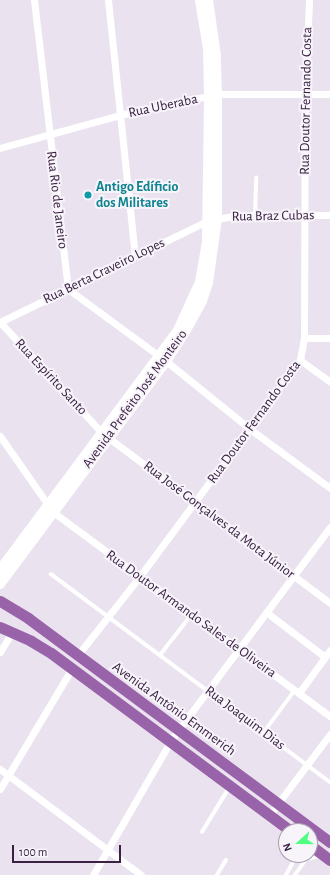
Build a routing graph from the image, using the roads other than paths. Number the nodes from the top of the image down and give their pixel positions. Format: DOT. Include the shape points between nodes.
graph roads {
  1 [pos="34,0"];
  2 [pos="108,0"];
  3 [pos="200,0"];
  4 [pos="208,0"];
  5 [pos="309,0"];
  6 [pos="305,93"];
  7 [pos="330,94"];
  8 [pos="213,95"];
  9 [pos="120,115"];
  10 [pos="49,136"];
  11 [pos="0,148"];
  12 [pos="256,178"];
  13 [pos="304,215"];
  14 [pos="330,215"];
  15 [pos="256,216"];
  16 [pos="212,219"];
  17 [pos="135,256"];
  18 [pos="68,289"];
  19 [pos="0,322"];
  20 [pos="304,338"];
  21 [pos="330,338"];
  22 [pos="162,359"];
  23 [pos="300,360"];
  24 [pos="330,382"];
  25 [pos="250,429"];
  26 [pos="105,435"];
  27 [pos="0,436"];
  28 [pos="330,488"];
  29 [pos="195,502"];
  30 [pos="50,509"];
  31 [pos="330,527"];
  32 [pos="0,570"];
  33 [pos="50,574"];
  34 [pos="293,575"];
  35 [pos="140,576"];
  36 [pos="0,584"];
  37 [pos="1,599"];
  38 [pos="330,603"];
  39 [pos="266,612"];
  40 [pos="192,614"];
  41 [pos="108,616"];
  42 [pos="0,627"];
  43 [pos="12,632"];
  44 [pos="238,649"];
  45 [pos="330,650"];
  46 [pos="0,652"];
  47 [pos="160,655"];
  48 [pos="77,656"];
  49 [pos="325,657"];
  50 [pos="72,668"];
  51 [pos="208,691"];
  52 [pos="297,691"];
  53 [pos="330,716"];
  54 [pos="178,730"];
  55 [pos="264,732"];
  56 [pos="330,734"];
  57 [pos="170,741"];
  58 [pos="307,765"];
  59 [pos="0,769"];
  60 [pos="7,775"];
  61 [pos="330,782"];
  62 [pos="230,785"];
  63 [pos="0,789"];
  64 [pos="278,804"];
  65 [pos="270,814"];
  66 [pos="281,823"];
  67 [pos="202,832"];
  68 [pos="330,842"];
  69 [pos="106,850"];
  70 [pos="318,851"];
  71 [pos="328,858"];
  72 [pos="226,860"];
  73 [pos="293,863"];
  74 [pos="93,875"];
  75 [pos="141,875"];
  76 [pos="217,875"];
  77 [pos="286,875"];
  78 [pos="295,875"];
  1 -- 10 [label="street, Rua Rio de Janeiro"];
  2 -- 9 [label="street"];
  3 -- 8 [label="main road, Avenida Prefeito José Monteiro"];
  4 -- 8 [label="main road, Avenida Prefeito José Monteiro" via="216,56"];
  5 -- 6 [label="street, Rua Doutor Fernando Costa"];
  6 -- 7 [label="street, Rua Uberaba"];
  6 -- 8 [label="street, Rua Uberaba"];
  6 -- 13 [label="street, Rua Doutor Fernando Costa"];
  8 -- 9 [label="street, Rua Uberaba"];
  8 -- 16 [label="main road, Avenida Prefeito José Monteiro"];
  9 -- 10 [label="street, Rua Uberaba"];
  9 -- 17 [label="street"];
  10 -- 11 [label="street, Rua Uberaba"];
  10 -- 18 [label="street, Rua Rio de Janeiro"];
  12 -- 15 [label="lane"];
  13 -- 14 [label="street, Rua Braz Cubas"];
  13 -- 15 [label="street, Rua Braz Cubas"];
  13 -- 20 [label="street, Rua Doutor Fernando Costa"];
  15 -- 16 [label="street, Rua Braz Cubas"];
  16 -- 17 [label="street, Rua Berta Craveiro Lopes"];
  16 -- 22 [label="main road, Avenida Prefeito José Monteiro" via="208,283 189,324"];
  17 -- 18 [label="street, Rua Berta Craveiro Lopes"];
  18 -- 19 [label="street, Rua Berta Craveiro Lopes"];
  18 -- 22 [label="street"];
  19 -- 26 [label="street, Rua Espírito Santo"];
  20 -- 21 [label="street"];
  20 -- 23 [label="street, Rua Doutor Fernando Costa"];
  22 -- 25 [label="street"];
  22 -- 26 [label="main road, Avenida Prefeito José Monteiro"];
  23 -- 24 [label="street"];
  23 -- 25 [label="street, Rua Doutor Fernando Costa"];
  25 -- 28 [label="street"];
  25 -- 29 [label="street, Rua Doutor Fernando Costa"];
  26 -- 29 [label="street, Rua José Gonçalves da Mota Júnior"];
  26 -- 30 [label="main road, Avenida Prefeito José Monteiro"];
  27 -- 30 [label="street, Rua Doutor Armando Sales de Oliveira"];
  29 -- 34 [label="street, Rua José Gonçalves da Mota Júnior"];
  29 -- 35 [label="street, Rua Doutor Fernando Costa"];
  30 -- 32 [label="main road, Avenida Prefeito José Monteiro"];
  30 -- 35 [label="street, Rua Doutor Armando Sales de Oliveira"];
  30 -- 36 [label="main road, Avenida Prefeito José Monteiro"];
  31 -- 34 [label="street"];
  33 -- 41 [label="lane, Rua Joaquim Dias"];
  34 -- 38 [label="street, Rua José Gonçalves da Mota Júnior"];
  34 -- 39 [label="street"];
  35 -- 40 [label="street, Rua Doutor Armando Sales de Oliveira"];
  35 -- 41 [label="street, Rua Doutor Fernando Costa"];
  37 -- 48 [label="main road, Avenida Antônio Emmerich"];
  39 -- 44 [label="street"];
  39 -- 49 [label="street"];
  40 -- 44 [label="street, Rua Doutor Armando Sales de Oliveira"];
  40 -- 47 [label="lane"];
  41 -- 47 [label="lane, Rua Joaquim Dias"];
  41 -- 48 [label="street, Rua Doutor Fernando Costa"];
  42 -- 43 [label="main road, Avenida Antônio Emmerich"];
  43 -- 46 [label="street"];
  43 -- 50 [label="main road, Avenida Antônio Emmerich" via="40,646"];
  44 -- 51 [label="street"];
  44 -- 52 [label="street, Rua Doutor Armando Sales de Oliveira"];
  45 -- 49 [label="street"];
  47 -- 51 [label="lane, Rua Joaquim Dias"];
  48 -- 54 [label="main road, Avenida Antônio Emmerich"];
  49 -- 52 [label="street"];
  50 -- 57 [label="main road, Avenida Antônio Emmerich"];
  50 -- 60 [label="street"];
  51 -- 54 [label="street"];
  51 -- 55 [label="lane, Rua Joaquim Dias"];
  52 -- 53 [label="street, Rua Doutor Armando Sales de Oliveira"];
  52 -- 55 [label="lane"];
  54 -- 57 [label="street"];
  54 -- 64 [label="main road, Avenida Antônio Emmerich"];
  55 -- 58 [label="lane, Rua Joaquim Dias"];
  56 -- 58 [label="street"];
  57 -- 62 [label="main road, Avenida Antônio Emmerich"];
  57 -- 69 [label="street"];
  58 -- 61 [label="lane, Rua Joaquim Dias"];
  58 -- 64 [label="street"];
  59 -- 60 [label="street"];
  60 -- 63 [label="street"];
  60 -- 69 [label="street"];
  62 -- 65 [label="main road, Avenida Antônio Emmerich"];
  62 -- 67 [label="lane"];
  64 -- 65 [label="street"];
  64 -- 68 [label="main road, Avenida Antônio Emmerich"];
  65 -- 66 [label="main road, Avenida Antônio Emmerich"];
  69 -- 74 [label="street"];
  69 -- 75 [label="street"];
  70 -- 71 [label="main road"];
  71 -- 78 [label="lane" via="315,856 306,859"];
  72 -- 76 [label="lane"];
  73 -- 77 [label="lane"];
}
